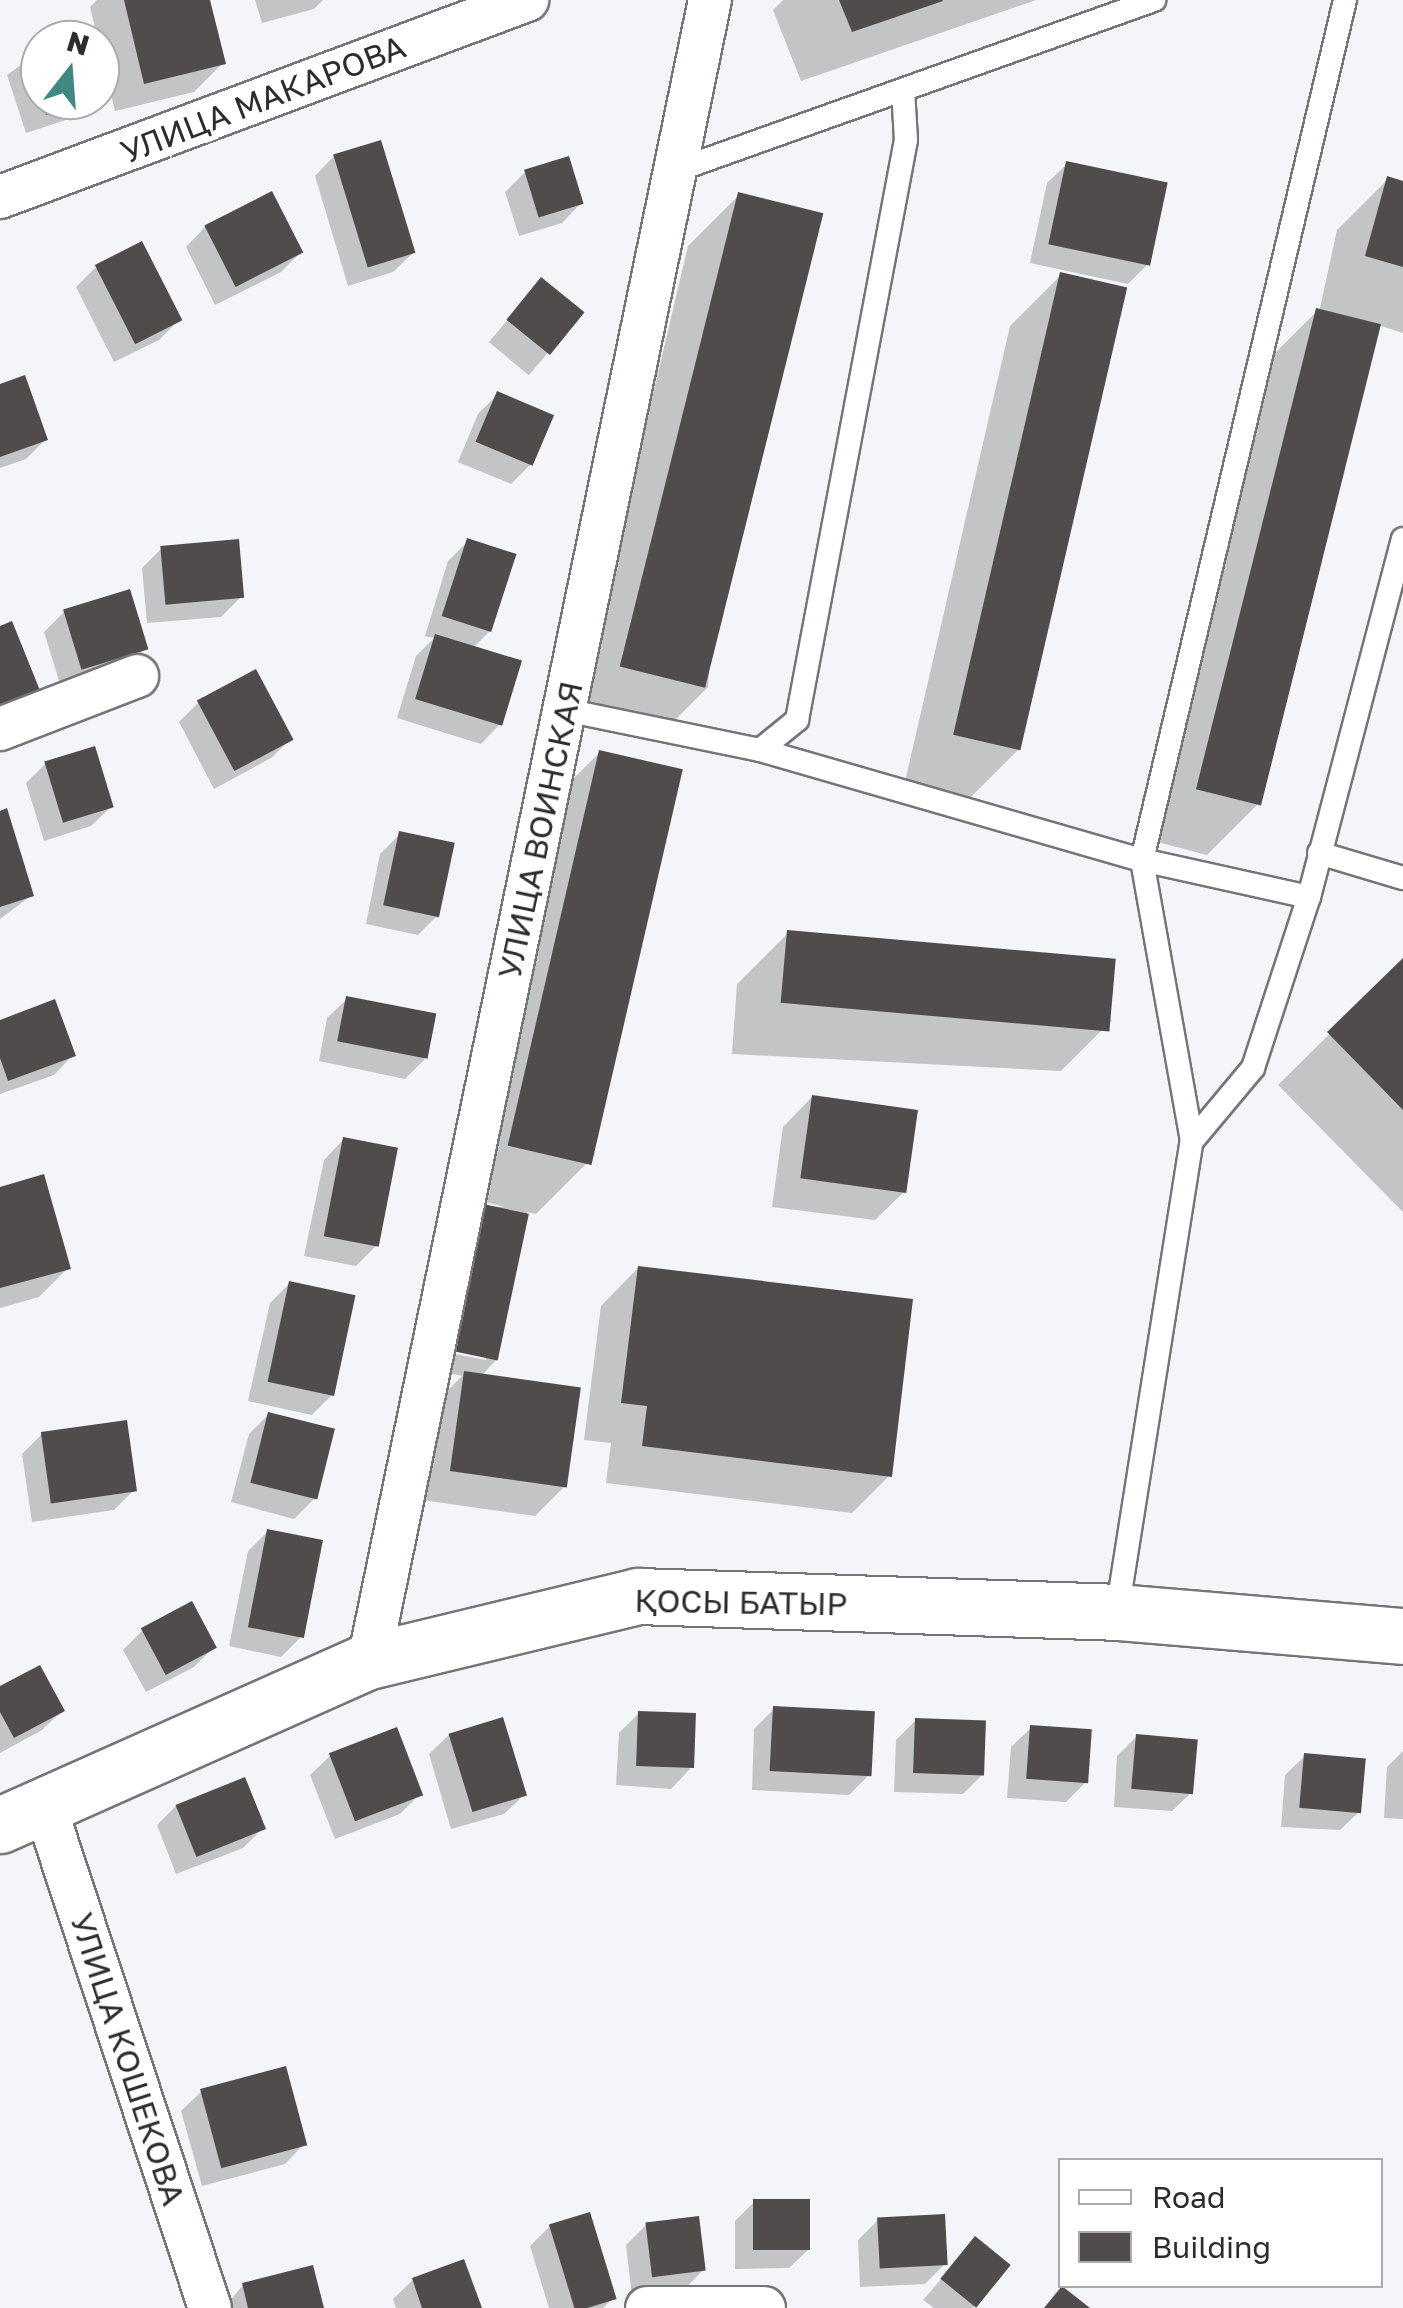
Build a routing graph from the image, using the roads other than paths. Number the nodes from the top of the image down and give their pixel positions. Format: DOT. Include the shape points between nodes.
graph roads {
  1 [pos="527,0"];
  2 [pos="710,0"];
  3 [pos="1154,0"];
  4 [pos="1345,0"];
  5 [pos="902,90"];
  6 [pos="675,171"];
  7 [pos="0,198"];
  8 [pos="1403,539"];
  9 [pos="137,676"];
  10 [pos="565,710"];
  11 [pos="0,730"];
  12 [pos="760,750"];
  13 [pos="1319,853"];
  14 [pos="1142,860"];
  15 [pos="1403,878"];
  16 [pos="1309,897"];
  17 [pos="1192,1141"];
  18 [pos="1117,1612"];
  19 [pos="1403,1636"];
  20 [pos="369,1660"];
  21 [pos="23,1817"];
  22 [pos="210,2308"];
  23 [pos="647,2308"];
  24 [pos="764,2308"];
  1 -- 7 [label="street, УЛИЦА МАКАРОВА"];
  2 -- 6 [label="street, УЛИЦА ВОИНСКАЯ"];
  3 -- 5 [label="lane"];
  4 -- 14 [label="lane"];
  5 -- 6 [label="lane"];
  5 -- 12 [label="lane" via="906,140 797,720"];
  6 -- 10 [label="street, УЛИЦА ВОИНСКАЯ"];
  8 -- 13 [label="lane"];
  9 -- 11 [label="street"];
  10 -- 12 [label="lane"];
  10 -- 20 [label="street, УЛИЦА ВОИНСКАЯ"];
  12 -- 14 [label="lane"];
  13 -- 15 [label="lane"];
  13 -- 16 [label="lane"];
  14 -- 16 [label="lane"];
  14 -- 17 [label="lane"];
  16 -- 17 [label="lane" via="1253,1068"];
  17 -- 18 [label="lane"];
  18 -- 19 [label="street, ҚОСЫ БАТЫР"];
  18 -- 20 [label="street, ҚОСЫ БАТЫР" via="638,1596"];
  20 -- 21 [label="street, ҚОСЫ БАТЫР"];
  21 -- 22 [label="street, УЛИЦА КОШЕКОВА"];
  23 -- 24 [label="street"];
}
